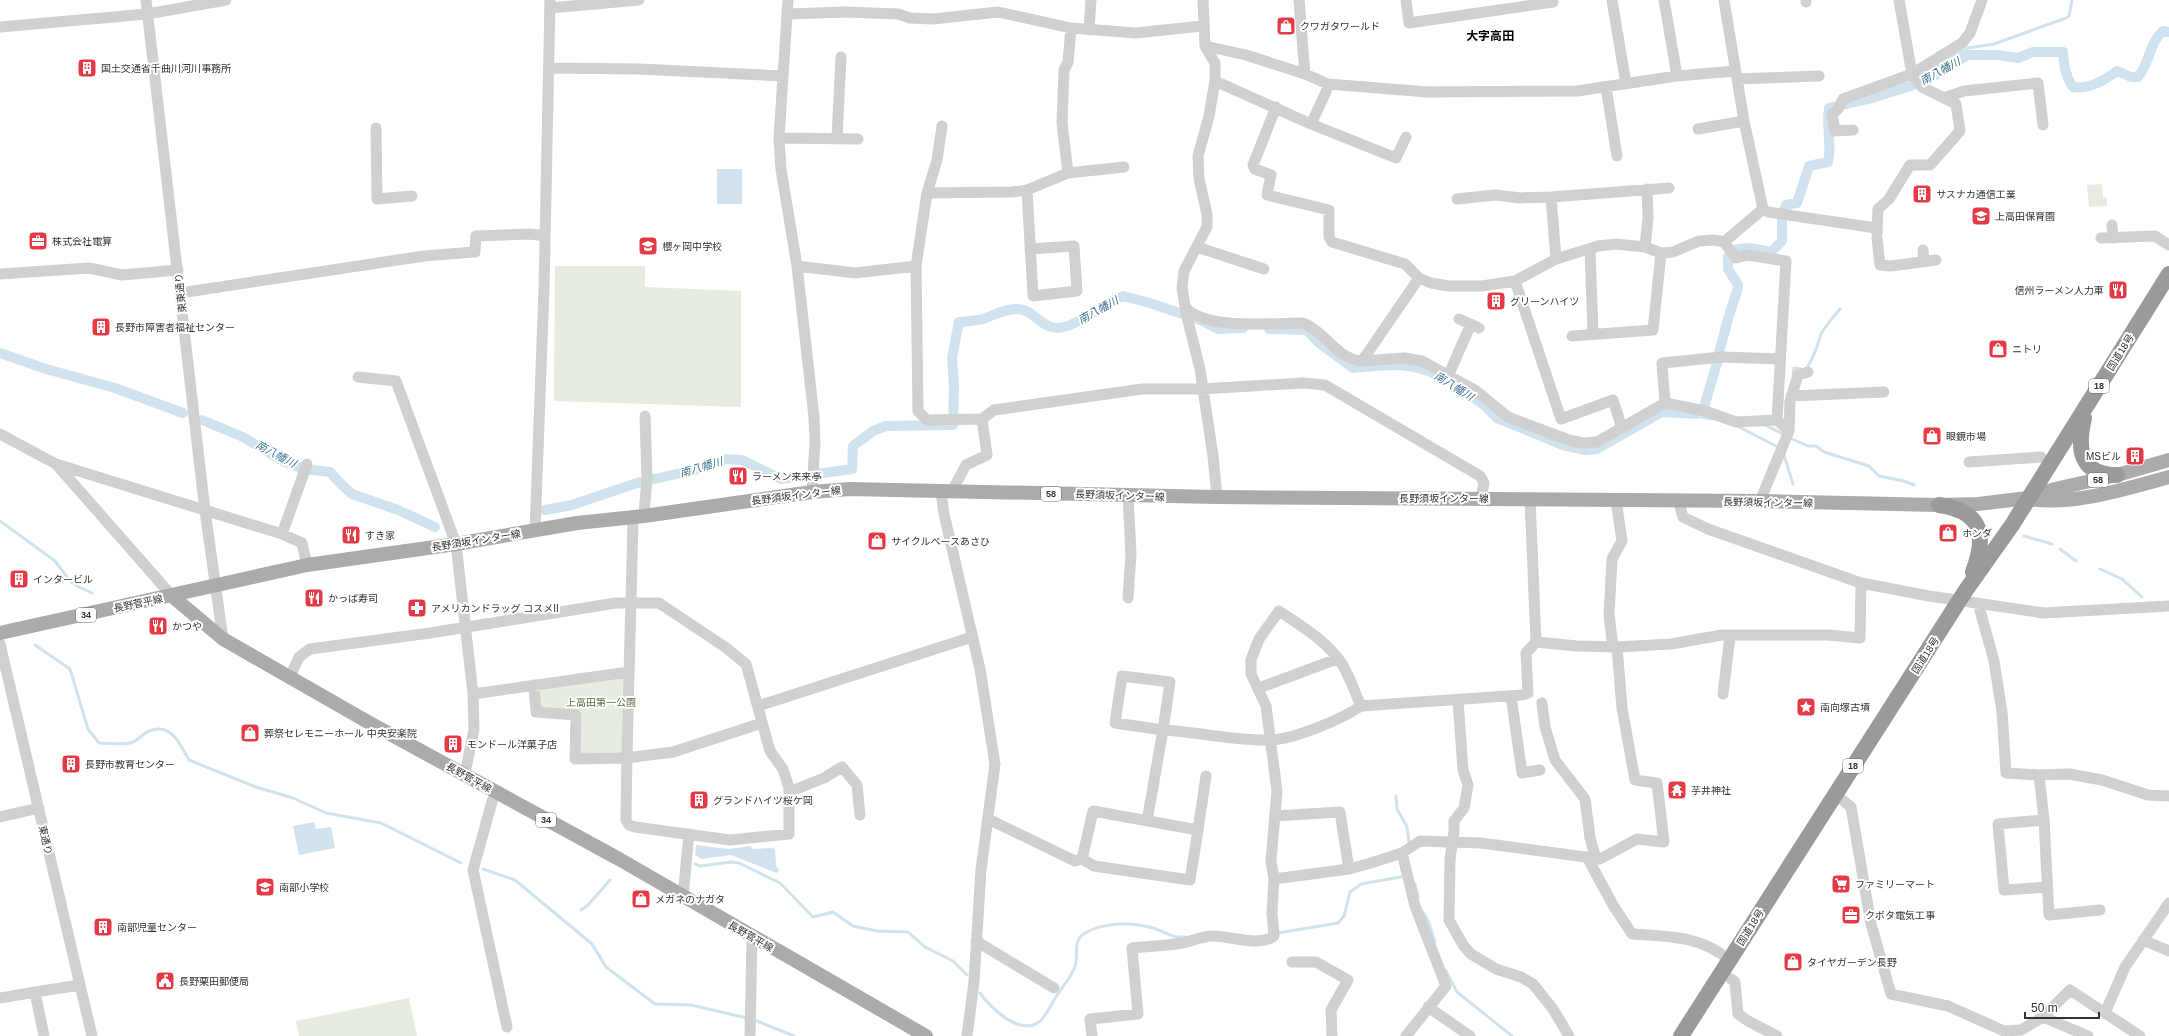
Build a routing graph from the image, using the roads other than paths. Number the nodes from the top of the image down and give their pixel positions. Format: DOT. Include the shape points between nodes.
graph roads {
  1 [pos="146,0"];
  2 [pos="226,0"];
  3 [pos="639,0"];
  4 [pos="788,0"];
  5 [pos="1091,0"];
  6 [pos="1202,0"];
  7 [pos="1299,0"];
  8 [pos="1406,0"];
  9 [pos="1612,0"];
  10 [pos="1664,0"];
  11 [pos="1724,0"];
  12 [pos="1899,0"];
  13 [pos="1982,0"];
  14 [pos="1536,2"];
  15 [pos="1553,2"];
  16 [pos="550,4"];
  17 [pos="147,14"];
  18 [pos="788,14"];
  19 [pos="1202,26"];
  20 [pos="0,27"];
  21 [pos="1071,28"];
  22 [pos="1089,30"];
  23 [pos="1204,46"];
  24 [pos="842,57"];
  25 [pos="548,68"];
  26 [pos="1305,74"];
  27 [pos="1736,75"];
  28 [pos="782,76"];
  29 [pos="1677,76"];
  30 [pos="1819,76"];
  31 [pos="1915,78"];
  32 [pos="1215,81"];
  33 [pos="1328,84"];
  34 [pos="1626,84"];
  35 [pos="1606,87"];
  36 [pos="1944,98"];
  37 [pos="1276,107"];
  38 [pos="1744,121"];
  39 [pos="1310,124"];
  40 [pos="2043,125"];
  41 [pos="942,126"];
  42 [pos="376,128"];
  43 [pos="1698,129"];
  44 [pos="1853,130"];
  45 [pos="1406,137"];
  46 [pos="779,138"];
  47 [pos="837,138"];
  48 [pos="858,139"];
  49 [pos="1616,156"];
  50 [pos="1124,167"];
  51 [pos="1068,173"];
  52 [pos="1669,188"];
  53 [pos="1027,190"];
  54 [pos="1647,190"];
  55 [pos="927,193"];
  56 [pos="412,196"];
  57 [pos="1551,197"];
  58 [pos="1457,199"];
  59 [pos="1763,209"];
  60 [pos="2112,225"];
  61 [pos="1877,233"];
  62 [pos="545,236"];
  63 [pos="2101,238"];
  64 [pos="2113,238"];
  65 [pos="1724,242"];
  66 [pos="2169,245"];
  67 [pos="1197,247"];
  68 [pos="1645,247"];
  69 [pos="1030,249"];
  70 [pos="1590,249"];
  71 [pos="1661,253"];
  72 [pos="1556,259"];
  73 [pos="1936,260"];
  74 [pos="797,266"];
  75 [pos="916,266"];
  76 [pos="1264,269"];
  77 [pos="178,270"];
  78 [pos="0,274"];
  79 [pos="2169,274"];
  80 [pos="1419,278"];
  81 [pos="1514,281"];
  82 [pos="180,293"];
  83 [pos="1187,314"];
  84 [pos="1459,319"];
  85 [pos="1593,334"];
  86 [pos="1572,336"];
  87 [pos="1779,359"];
  88 [pos="1362,361"];
  89 [pos="1808,372"];
  90 [pos="1449,374"];
  91 [pos="358,377"];
  92 [pos="1201,389"];
  93 [pos="1884,392"];
  94 [pos="1791,396"];
  95 [pos="2090,399"];
  96 [pos="1665,403"];
  97 [pos="645,416"];
  98 [pos="982,419"];
  99 [pos="1777,420"];
  100 [pos="1622,428"];
  101 [pos="1789,432"];
  102 [pos="0,434"];
  103 [pos="2041,457"];
  104 [pos="2169,460"];
  105 [pos="1969,462"];
  106 [pos="56,464"];
  107 [pos="306,468"];
  108 [pos="2117,476"];
  109 [pos="2169,477"];
  110 [pos="947,491"];
  111 [pos="812,492"];
  112 [pos="1128,496"];
  113 [pos="1217,498"];
  114 [pos="1481,498"];
  115 [pos="2028,498"];
  116 [pos="1530,499"];
  117 [pos="1616,500"];
  118 [pos="1678,500"];
  119 [pos="1760,501"];
  120 [pos="1939,505"];
  121 [pos="205,511"];
  122 [pos="638,516"];
  123 [pos="535,531"];
  124 [pos="282,534"];
  125 [pos="456,544"];
  126 [pos="307,565"];
  127 [pos="1861,583"];
  128 [pos="215,585"];
  129 [pos="1963,595"];
  130 [pos="172,596"];
  131 [pos="1128,598"];
  132 [pos="631,603"];
  133 [pos="1978,603"];
  134 [pos="2169,606"];
  135 [pos="465,626"];
  136 [pos="0,633"];
  137 [pos="1730,636"];
  138 [pos="972,637"];
  139 [pos="223,639"];
  140 [pos="1536,642"];
  141 [pos="0,644"];
  142 [pos="1615,647"];
  143 [pos="1337,659"];
  144 [pos="628,672"];
  145 [pos="290,677"];
  146 [pos="534,685"];
  147 [pos="1258,688"];
  148 [pos="473,694"];
  149 [pos="1723,694"];
  150 [pos="1511,696"];
  151 [pos="1458,700"];
  152 [pos="1542,704"];
  153 [pos="758,706"];
  154 [pos="1361,706"];
  155 [pos="762,723"];
  156 [pos="1163,730"];
  157 [pos="1271,740"];
  158 [pos="626,758"];
  159 [pos="1540,770"];
  160 [pos="465,774"];
  161 [pos="2039,775"];
  162 [pos="1206,776"];
  163 [pos="495,791"];
  164 [pos="789,792"];
  165 [pos="1835,794"];
  166 [pos="2169,796"];
  167 [pos="39,808"];
  168 [pos="860,815"];
  169 [pos="1275,816"];
  170 [pos="0,817"];
  171 [pos="988,819"];
  172 [pos="2044,820"];
  173 [pos="1147,821"];
  174 [pos="1198,830"];
  175 [pos="689,834"];
  176 [pos="1452,844"];
  177 [pos="1402,853"];
  178 [pos="1082,859"];
  179 [pos="1592,859"];
  180 [pos="1349,869"];
  181 [pos="1274,879"];
  182 [pos="2047,887"];
  183 [pos="683,896"];
  184 [pos="2169,903"];
  185 [pos="2100,910"];
  186 [pos="752,937"];
  187 [pos="2143,940"];
  188 [pos="976,942"];
  189 [pos="2169,951"];
  190 [pos="1729,960"];
  191 [pos="1292,962"];
  192 [pos="1731,979"];
  193 [pos="80,985"];
  194 [pos="1054,988"];
  195 [pos="35,992"];
  196 [pos="0,998"];
  197 [pos="1428,1007"];
  198 [pos="2105,1012"];
  199 [pos="2043,1017"];
  200 [pos="507,1027"];
  201 [pos="910,1031"];
  202 [pos="2021,1033"];
  203 [pos="44,1036"];
  204 [pos="92,1036"];
  205 [pos="750,1036"];
  206 [pos="926,1036"];
  207 [pos="967,1036"];
  208 [pos="1092,1036"];
  209 [pos="1332,1036"];
  210 [pos="1406,1036"];
  211 [pos="1470,1036"];
  212 [pos="1568,1036"];
  213 [pos="1681,1036"];
  214 [pos="1777,1036"];
  215 [pos="2088,1036"];
  216 [pos="2140,1036"];
  1 -- 17 [label="street, 東東通り"];
  2 -- 17 [label="street"];
  3 -- 16 [label="street"];
  4 -- 18 [label="street"];
  5 -- 22 [label="street"];
  6 -- 19 [label="street"];
  7 -- 26 [label="street"];
  8 -- 14 [label="street" via="1409,23"];
  9 -- 34 [label="street"];
  10 -- 29 [label="street"];
  11 -- 27 [label="street"];
  12 -- 31 [label="street"];
  13 -- 31 [label="street" via="1970,33 1962,43"];
  14 -- 15 [label="street"];
  16 -- 25 [label="street"];
  17 -- 20 [label="street"];
  17 -- 77 [label="street, 東東通り"];
  18 -- 21 [label="street" via="853,12 933,19 998,12"];
  18 -- 28 [label="street"];
  19 -- 22 [label="street" via="1136,33"];
  19 -- 23 [label="street"];
  21 -- 22 [label="street"];
  21 -- 51 [label="street" via="1068,62 1064,70 1062,123"];
  23 -- 26 [label="street" via="1252,56"];
  23 -- 32 [label="street" via="1215,63"];
  24 -- 47 [label="street"];
  25 -- 28 [label="street" via="639,69"];
  25 -- 62 [label="street"];
  26 -- 33 [label="street"];
  27 -- 29 [label="street"];
  27 -- 30 [label="street"];
  27 -- 38 [label="street"];
  28 -- 46 [label="street"];
  29 -- 34 [label="street"];
  31 -- 36 [label="street"];
  31 -- 44 [label="street" via="1843,99 1832,114 1835,131"];
  32 -- 37 [label="street"];
  32 -- 67 [label="street" via="1198,155 1207,227"];
  33 -- 35 [label="street" via="1415,92 1577,91"];
  33 -- 39 [label="street"];
  34 -- 35 [label="street"];
  35 -- 49 [label="street"];
  36 -- 40 [label="street" via="1964,91 2038,83"];
  36 -- 61 [label="street" via="1956,104 1960,131 1930,165 1910,165 1888,199 1878,209"];
  37 -- 39 [label="street"];
  37 -- 80 [label="street" via="1253,165 1255,169 1271,175 1267,195 1328,210 1329,237 1332,242 1405,264"];
  38 -- 43 [label="street"];
  38 -- 59 [label="street"];
  39 -- 45 [label="street" via="1396,158"];
  41 -- 55 [label="street" via="937,160"];
  42 -- 56 [label="street" via="377,199"];
  46 -- 47 [label="street"];
  46 -- 74 [label="street" via="781,169"];
  47 -- 48 [label="street"];
  50 -- 51 [label="street"];
  51 -- 53 [label="street"];
  52 -- 54 [label="street"];
  53 -- 55 [label="street"];
  53 -- 69 [label="street"];
  54 -- 57 [label="street"];
  54 -- 68 [label="street"];
  55 -- 75 [label="street"];
  57 -- 58 [label="street" via="1520,198 1495,195"];
  57 -- 72 [label="street"];
  59 -- 61 [label="street"];
  59 -- 65 [label="street"];
  60 -- 64 [label="street"];
  61 -- 73 [label="street" via="1880,265 1891,266 1924,256"];
  62 -- 82 [label="street" via="476,236 475,252 424,256"];
  62 -- 123 [label="street"];
  63 -- 64 [label="street"];
  64 -- 66 [label="street" via="2155,236"];
  65 -- 71 [label="street" via="1699,241 1673,252"];
  65 -- 87 [label="street" via="1736,258 1747,255 1786,261"];
  67 -- 76 [label="street"];
  67 -- 83 [label="street" via="1184,271 1182,287"];
  68 -- 70 [label="street" via="1616,244"];
  68 -- 71 [label="street"];
  69 -- 69 [label="street" via="1033,296 1077,291 1074,246"];
  70 -- 72 [label="street"];
  70 -- 85 [label="street"];
  71 -- 85 [label="street" via="1653,330"];
  72 -- 81 [label="street"];
  74 -- 75 [label="street" via="855,273"];
  74 -- 111 [label="street" via="814,417"];
  75 -- 98 [label="street" via="918,411 927,420"];
  77 -- 78 [label="street" via="122,275 89,268"];
  77 -- 82 [label="street, 東東通り"];
  79 -- 95 [label="highway, 国道18号 / 18"];
  80 -- 81 [label="street" via="1449,286 1482,286"];
  80 -- 88 [label="street"];
  81 -- 100 [label="street" via="1561,419 1613,400"];
  82 -- 121 [label="street, 東東通り"];
  83 -- 88 [label="street" via="1217,323 1303,323 1314,327 1345,356"];
  83 -- 92 [label="street" via="1200,369"];
  84 -- 90 [label="street" via="1475,326"];
  85 -- 86 [label="street"];
  87 -- 96 [label="street" via="1722,356 1662,363"];
  87 -- 99 [label="street"];
  88 -- 90 [label="street" via="1404,358 1422,361"];
  89 -- 94 [label="street" via="1798,375"];
  90 -- 100 [label="street" via="1475,390 1508,417 1569,440 1582,443 1597,442"];
  91 -- 125 [label="street" via="396,381"];
  92 -- 98 [label="street" via="1142,389 994,410"];
  92 -- 113 [label="street" via="1213,456"];
  92 -- 114 [label="street" via="1304,383 1325,385 1480,476 1484,483"];
  93 -- 94 [label="street"];
  94 -- 101 [label="street"];
  95 -- 108 [label="highway" via="2080,438 2081,452 2096,471"];
  95 -- 115 [label="highway, 国道18号 / 18"];
  96 -- 99 [label="street" via="1736,422"];
  96 -- 100 [label="street"];
  97 -- 122 [label="street" via="646,480"];
  98 -- 110 [label="street" via="987,455 966,465"];
  99 -- 101 [label="street"];
  101 -- 119 [label="street"];
  102 -- 106 [label="street"];
  103 -- 105 [label="street"];
  104 -- 108 [label="main road, 長野須坂インター線 / 58"];
  106 -- 121 [label="street"];
  106 -- 130 [label="street"];
  107 -- 124 [label="street"];
  108 -- 115 [label="main road, 長野須坂インター線 / 58" via="2056,489"];
  109 -- 115 [label="main road, 長野須坂インター線 / 58" via="2081,497 2047,502"];
  110 -- 111 [label="main road, 長野須坂インター線 / 58" via="850,489"];
  110 -- 112 [label="main road, 長野須坂インター線 / 58"];
  110 -- 138 [label="street" via="944,514"];
  111 -- 122 [label="main road, 長野須坂インター線 / 58"];
  112 -- 113 [label="main road, 長野須坂インター線 / 58"];
  112 -- 131 [label="street" via="1131,554"];
  113 -- 114 [label="main road, 長野須坂インター線 / 58"];
  114 -- 116 [label="main road, 長野須坂インター線 / 58"];
  115 -- 120 [label="main road, 長野須坂インター線 / 58" via="1978,504"];
  115 -- 129 [label="highway, 国道18号 / 18"];
  116 -- 117 [label="main road, 長野須坂インター線 / 58"];
  116 -- 140 [label="street"];
  117 -- 118 [label="main road, 長野須坂インター線 / 58"];
  117 -- 142 [label="street" via="1622,540 1612,559 1609,615"];
  118 -- 119 [label="main road, 長野須坂インター線 / 58"];
  118 -- 127 [label="street" via="1683,517 1708,529"];
  119 -- 120 [label="main road, 長野須坂インター線 / 58"];
  120 -- 129 [label="highway" via="1954,507 1964,512 1974,521 1980,532 1978,558"];
  121 -- 124 [label="street"];
  121 -- 128 [label="street, 東東通り"];
  122 -- 123 [label="main road, 長野須坂インター線 / 58"];
  122 -- 132 [label="street"];
  123 -- 125 [label="main road, 長野須坂インター線 / 58"];
  124 -- 126 [label="street" via="302,544"];
  125 -- 126 [label="main road, 長野須坂インター線 / 58"];
  125 -- 135 [label="street"];
  126 -- 128 [label="main road, 長野須坂インター線 / 58"];
  127 -- 129 [label="street" via="1929,596"];
  127 -- 137 [label="street" via="1860,638 1828,635"];
  128 -- 130 [label="main road, 長野須坂インター線 / 58"];
  128 -- 139 [label="street, 東東通り"];
  129 -- 133 [label="street"];
  129 -- 165 [label="highway, 国道18号 / 18"];
  130 -- 136 [label="main road, 長野菅平線 / 34"];
  130 -- 139 [label="main road, 長野菅平線 / 34"];
  132 -- 135 [label="street" via="616,603"];
  132 -- 144 [label="street"];
  132 -- 153 [label="street" via="659,603 746,664"];
  133 -- 134 [label="street" via="2044,613"];
  133 -- 161 [label="street" via="1994,660 2002,712 2006,773"];
  135 -- 145 [label="street" via="310,649 299,657"];
  135 -- 148 [label="street"];
  137 -- 142 [label="street" via="1722,635 1671,644"];
  137 -- 149 [label="street"];
  138 -- 153 [label="street"];
  138 -- 171 [label="street" via="980,669 995,764"];
  139 -- 145 [label="main road, 長野菅平線 / 34"];
  140 -- 142 [label="street"];
  140 -- 150 [label="street" via="1526,653 1528,693"];
  141 -- 167 [label="street, 東通り"];
  142 -- 179 [label="street" via="1622,708 1635,780 1657,783 1664,842 1637,839 1607,855"];
  143 -- 147 [label="street"];
  143 -- 147 [label="street" via="1312,634 1279,611 1259,639 1251,660 1251,674"];
  143 -- 154 [label="street"];
  144 -- 146 [label="street"];
  144 -- 158 [label="street"];
  145 -- 160 [label="main road, 長野菅平線 / 34"];
  146 -- 148 [label="street"];
  146 -- 158 [label="street" via="536,712 576,715 575,759"];
  147 -- 157 [label="street" via="1266,706"];
  148 -- 160 [label="street" via="474,729"];
  150 -- 151 [label="street"];
  150 -- 159 [label="street" via="1522,773"];
  151 -- 154 [label="street"];
  151 -- 176 [label="street" via="1463,770 1468,785 1464,808 1454,822"];
  152 -- 179 [label="street" via="1545,727 1555,760 1585,799"];
  153 -- 155 [label="street"];
  154 -- 157 [label="street" via="1345,717 1316,728"];
  155 -- 158 [label="street" via="673,752"];
  155 -- 164 [label="street" via="770,751 783,769"];
  156 -- 156 [label="street" via="1170,682 1122,676 1115,723"];
  156 -- 157 [label="street"];
  156 -- 173 [label="street"];
  157 -- 169 [label="street" via="1277,791"];
  158 -- 175 [label="street" via="626,820 629,825"];
  160 -- 163 [label="main road, 長野菅平線 / 34"];
  161 -- 166 [label="street" via="2069,774 2102,780 2148,795"];
  161 -- 172 [label="street"];
  162 -- 174 [label="street"];
  163 -- 183 [label="main road, 長野菅平線 / 34"];
  163 -- 200 [label="street" via="473,870"];
  164 -- 168 [label="street" via="824,778 842,766 857,785"];
  164 -- 175 [label="street" via="789,834 730,840"];
  165 -- 190 [label="highway, 国道18号 / 18"];
  165 -- 202 [label="street" via="1851,807 1871,924 1891,994 1948,1006 2004,1031"];
  167 -- 170 [label="street"];
  167 -- 193 [label="street, 東通り"];
  169 -- 180 [label="street" via="1340,812"];
  169 -- 181 [label="street" via="1271,861"];
  171 -- 178 [label="street" via="1065,857 1075,861"];
  171 -- 188 [label="street" via="981,870"];
  172 -- 182 [label="street"];
  172 -- 182 [label="street" via="1998,824 2004,890"];
  173 -- 174 [label="street"];
  173 -- 178 [label="street" via="1092,812"];
  174 -- 178 [label="street" via="1190,880 1094,866"];
  175 -- 183 [label="street"];
  176 -- 177 [label="street" via="1420,842"];
  176 -- 179 [label="street" via="1502,845"];
  176 -- 212 [label="street" via="1449,920 1463,945 1471,954 1496,969 1533,984 1553,1010"];
  177 -- 180 [label="street"];
  177 -- 197 [label="street" via="1415,906 1446,986"];
  179 -- 190 [label="street" via="1613,905 1632,934 1677,936 1717,950"];
  180 -- 181 [label="street"];
  181 -- 208 [label="street" via="1274,936 1270,939 1245,940 1200,937 1182,943 1132,948 1138,1014 1090,1019"];
  182 -- 185 [label="street" via="2049,915"];
  183 -- 186 [label="main road, 長野菅平線 / 34"];
  184 -- 187 [label="street"];
  186 -- 201 [label="main road, 長野菅平線 / 34"];
  186 -- 205 [label="street"];
  187 -- 189 [label="street"];
  187 -- 198 [label="street" via="2125,967"];
  188 -- 194 [label="street"];
  188 -- 207 [label="street"];
  190 -- 213 [label="highway, 国道18号 / 18"];
  191 -- 209 [label="street" via="1316,962 1348,980 1331,1010"];
  192 -- 214 [label="street" via="1735,982 1738,1014"];
  193 -- 195 [label="street"];
  193 -- 204 [label="street, 東通り"];
  195 -- 196 [label="street"];
  195 -- 203 [label="street"];
  197 -- 210 [label="street"];
  197 -- 211 [label="street"];
  198 -- 199 [label="street" via="2070,990"];
  198 -- 216 [label="street"];
  199 -- 202 [label="street"];
  199 -- 215 [label="street"];
  201 -- 206 [label="main road, 長野菅平線 / 34"];
}
